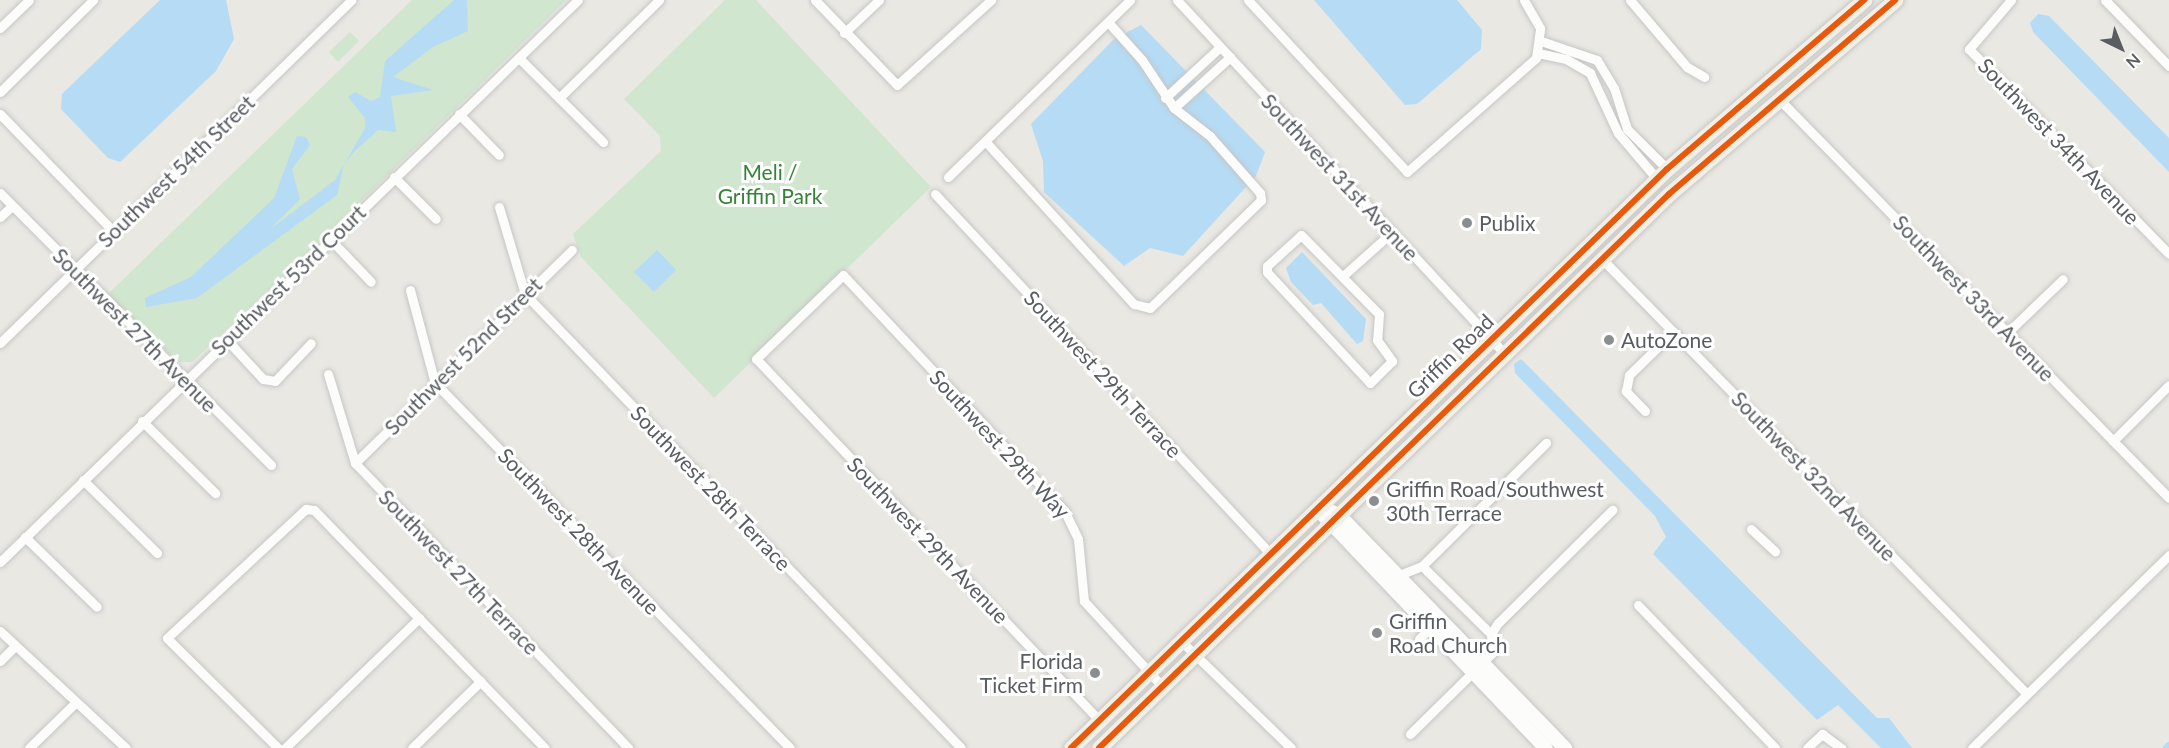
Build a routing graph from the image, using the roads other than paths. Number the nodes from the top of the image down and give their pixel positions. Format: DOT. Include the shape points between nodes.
graph roads {
  1 [pos="29,0"];
  2 [pos="93,0"];
  3 [pos="352,0"];
  4 [pos="579,0"];
  5 [pos="659,0"];
  6 [pos="815,0"];
  7 [pos="879,0"];
  8 [pos="991,0"];
  9 [pos="1130,0"];
  10 [pos="1177,0"];
  11 [pos="1248,0"];
  12 [pos="1524,0"];
  13 [pos="1630,0"];
  14 [pos="1864,0"];
  15 [pos="1895,0"];
  16 [pos="2010,0"];
  17 [pos="2105,0"];
  18 [pos="1108,22"];
  19 [pos="0,28"];
  20 [pos="844,33"];
  21 [pos="1540,41"];
  22 [pos="1220,47"];
  23 [pos="1538,53"];
  24 [pos="1230,57"];
  25 [pos="519,58"];
  26 [pos="1794,58"];
  27 [pos="2169,66"];
  28 [pos="1704,77"];
  29 [pos="1759,89"];
  30 [pos="0,92"];
  31 [pos="559,98"];
  32 [pos="1165,98"];
  33 [pos="1778,98"];
  34 [pos="1174,108"];
  35 [pos="0,114"];
  36 [pos="459,114"];
  37 [pos="1746,125"];
  38 [pos="985,141"];
  39 [pos="603,142"];
  40 [pos="499,155"];
  41 [pos="1662,174"];
  42 [pos="394,177"];
  43 [pos="948,177"];
  44 [pos="0,193"];
  45 [pos="935,194"];
  46 [pos="12,206"];
  47 [pos="499,207"];
  48 [pos="1622,212"];
  49 [pos="0,217"];
  50 [pos="436,219"];
  51 [pos="114,232"];
  52 [pos="1391,233"];
  53 [pos="330,239"];
  54 [pos="572,250"];
  55 [pos="2169,254"];
  56 [pos="1601,258"];
  57 [pos="75,270"];
  58 [pos="843,275"];
  59 [pos="1344,275"];
  60 [pos="2063,279"];
  61 [pos="371,282"];
  62 [pos="410,290"];
  63 [pos="525,294"];
  64 [pos="1673,332"];
  65 [pos="2008,332"];
  66 [pos="226,339"];
  67 [pos="1491,340"];
  68 [pos="0,343"];
  69 [pos="311,343"];
  70 [pos="1504,353"];
  71 [pos="328,374"];
  72 [pos="185,379"];
  73 [pos="435,383"];
  74 [pos="2169,385"];
  75 [pos="1645,411"];
  76 [pos="142,421"];
  77 [pos="2114,441"];
  78 [pos="1546,443"];
  79 [pos="356,463"];
  80 [pos="271,465"];
  81 [pos="83,480"];
  82 [pos="215,493"];
  83 [pos="2169,498"];
  84 [pos="1320,507"];
  85 [pos="1612,510"];
  86 [pos="1333,520"];
  87 [pos="1751,529"];
  88 [pos="25,537"];
  89 [pos="1775,551"];
  90 [pos="157,553"];
  91 [pos="1271,554"];
  92 [pos="2169,555"];
  93 [pos="0,562"];
  94 [pos="1422,566"];
  95 [pos="1397,576"];
  96 [pos="1638,605"];
  97 [pos="97,607"];
  98 [pos="420,618"];
  99 [pos="0,631"];
  100 [pos="1491,634"];
  101 [pos="1181,641"];
  102 [pos="15,646"];
  103 [pos="1197,652"];
  104 [pos="0,661"];
  105 [pos="1477,668"];
  106 [pos="1149,672"];
  107 [pos="481,681"];
  108 [pos="1162,686"];
  109 [pos="2026,693"];
  110 [pos="75,703"];
  111 [pos="1100,720"];
  112 [pos="1410,734"];
  113 [pos="537,740"];
  114 [pos="28,748"];
  115 [pos="126,748"];
  116 [pos="278,748"];
  117 [pos="285,748"];
  118 [pos="412,748"];
  119 [pos="528,748"];
  120 [pos="545,748"];
  121 [pos="628,748"];
  122 [pos="790,748"];
  123 [pos="961,748"];
  124 [pos="1071,748"];
  125 [pos="1099,748"];
  126 [pos="1291,748"];
  127 [pos="1546,748"];
  128 [pos="1565,748"];
  129 [pos="1775,748"];
  130 [pos="1807,748"];
  131 [pos="1841,748"];
  132 [pos="1972,748"];
  1 -- 19 [label="street"];
  2 -- 30 [label="street"];
  3 -- 51 [label="street, Southwest 54th Street"];
  4 -- 25 [label="street, Southwest 53rd Court"];
  5 -- 31 [label="street"];
  6 -- 20 [label="street"];
  7 -- 20 [label="street"];
  8 -- 20 [label="street" via="897,85"];
  9 -- 18 [label="street"];
  10 -- 22 [label="street, Southwest 31st Avenue"];
  11 -- 23 [label="street" via="1407,172 1523,74"];
  12 -- 21 [label="street" via="1536,15"];
  13 -- 28 [label="street" via="1687,67"];
  14 -- 26 [label="main road, Griffin Road"];
  15 -- 33 [label="main road, Griffin Road"];
  16 -- 55 [label="street, Southwest 34th Avenue" via="1969,49"];
  17 -- 27 [label="street"];
  18 -- 32 [label="street" via="1142,60"];
  18 -- 38 [label="street"];
  21 -- 23 [label="street"];
  21 -- 41 [label="street" via="1597,60 1614,88 1627,129"];
  22 -- 24 [label="street, Southwest 31st Avenue"];
  22 -- 32 [label="street"];
  23 -- 41 [label="street" via="1566,59 1590,73 1618,133"];
  24 -- 34 [label="street"];
  24 -- 52 [label="street, Southwest 31st Avenue"];
  25 -- 31 [label="street"];
  25 -- 36 [label="street, Southwest 53rd Court"];
  26 -- 29 [label="main road, Griffin Road"];
  26 -- 33 [label="main road" via="1780,81"];
  29 -- 37 [label="main road" via="1760,104"];
  29 -- 41 [label="main road, Griffin Road"];
  31 -- 39 [label="street"];
  32 -- 34 [label="street"];
  33 -- 37 [label="main road, Griffin Road"];
  33 -- 65 [label="street, Southwest 33rd Avenue"];
  34 -- 38 [label="street" via="1218,144 1255,184 1261,200 1143,309"];
  35 -- 51 [label="street"];
  36 -- 40 [label="street"];
  36 -- 42 [label="street, Southwest 53rd Court"];
  37 -- 56 [label="main road, Griffin Road"];
  38 -- 43 [label="street"];
  41 -- 48 [label="main road, Griffin Road"];
  42 -- 50 [label="street"];
  42 -- 53 [label="street, Southwest 53rd Court"];
  44 -- 46 [label="street, Southwest 27th Avenue"];
  45 -- 91 [label="street, Southwest 29th Terrace"];
  46 -- 49 [label="street"];
  46 -- 57 [label="street, Southwest 27th Avenue"];
  47 -- 63 [label="street, Southwest 28th Terrace"];
  48 -- 56 [label="main road" via="1604,239"];
  48 -- 67 [label="main road, Griffin Road"];
  51 -- 57 [label="street, Southwest 54th Street"];
  52 -- 59 [label="street"];
  52 -- 67 [label="street, Southwest 31st Avenue"];
  53 -- 61 [label="street"];
  53 -- 66 [label="street, Southwest 53rd Court"];
  54 -- 63 [label="street, Southwest 52nd Street"];
  56 -- 64 [label="street, Southwest 32nd Avenue"];
  56 -- 70 [label="main road, Griffin Road"];
  57 -- 68 [label="street, Southwest 54th Street"];
  57 -- 72 [label="street, Southwest 27th Avenue"];
  58 -- 106 [label="street, Southwest 29th Way" via="1064,510 1078,538 1083,601"];
  58 -- 111 [label="street, Southwest 29th Avenue" via="756,359"];
  59 -- 59 [label="street" via="1379,314 1377,340 1391,356 1370,383 1267,272 1267,266 1295,239 1308,236"];
  60 -- 65 [label="street"];
  62 -- 73 [label="street, Southwest 28th Avenue"];
  63 -- 73 [label="street, Southwest 52nd Street"];
  63 -- 123 [label="street, Southwest 28th Terrace"];
  64 -- 75 [label="street" via="1629,375 1626,391"];
  64 -- 109 [label="street, Southwest 32nd Avenue"];
  65 -- 77 [label="street, Southwest 33rd Avenue"];
  66 -- 69 [label="street" via="263,379 275,381"];
  66 -- 72 [label="street, Southwest 53rd Court"];
  67 -- 70 [label="street, Southwest 31st Avenue"];
  67 -- 84 [label="main road, Griffin Road"];
  70 -- 86 [label="main road, Griffin Road"];
  71 -- 79 [label="street, Southwest 27th Terrace"];
  72 -- 76 [label="street, Southwest 53rd Court"];
  72 -- 80 [label="street, Southwest 27th Avenue"];
  73 -- 79 [label="street, Southwest 52nd Street"];
  73 -- 122 [label="street, Southwest 28th Avenue"];
  74 -- 77 [label="street"];
  76 -- 81 [label="street, Southwest 53rd Court"];
  76 -- 82 [label="street"];
  77 -- 83 [label="street, Southwest 33rd Avenue"];
  78 -- 94 [label="street"];
  79 -- 121 [label="street, Southwest 27th Terrace"];
  81 -- 88 [label="street, Southwest 53rd Court"];
  81 -- 90 [label="street"];
  84 -- 86 [label="main road"];
  84 -- 91 [label="main road, Griffin Road"];
  85 -- 100 [label="street"];
  86 -- 95 [label="main road"];
  86 -- 103 [label="main road, Griffin Road"];
  86 -- 105 [label="main road" via="1424,634"];
  87 -- 89 [label="street"];
  88 -- 93 [label="street, Southwest 53rd Court"];
  88 -- 97 [label="street"];
  91 -- 101 [label="main road, Griffin Road"];
  92 -- 109 [label="street"];
  94 -- 95 [label="street"];
  94 -- 100 [label="street"];
  95 -- 105 [label="main road"];
  96 -- 129 [label="street"];
  98 -- 107 [label="street"];
  98 -- 116 [label="street" via="314,510 306,509 167,638"];
  98 -- 117 [label="street"];
  99 -- 102 [label="street"];
  100 -- 105 [label="street" via="1492,653"];
  101 -- 103 [label="street"];
  101 -- 106 [label="main road, Griffin Road"];
  102 -- 104 [label="street"];
  102 -- 110 [label="street"];
  103 -- 108 [label="main road, Griffin Road"];
  103 -- 126 [label="street"];
  105 -- 112 [label="street"];
  105 -- 127 [label="main road"];
  105 -- 128 [label="main road"];
  106 -- 108 [label="street, Southwest 29th Way"];
  106 -- 111 [label="main road, Griffin Road"];
  107 -- 113 [label="street"];
  107 -- 118 [label="street"];
  108 -- 125 [label="main road, Griffin Road"];
  109 -- 132 [label="street"];
  110 -- 114 [label="street"];
  110 -- 115 [label="street"];
  111 -- 124 [label="main road, Griffin Road"];
  113 -- 119 [label="street"];
  113 -- 120 [label="street"];
  130 -- 131 [label="street" via="1822,734"];
}
